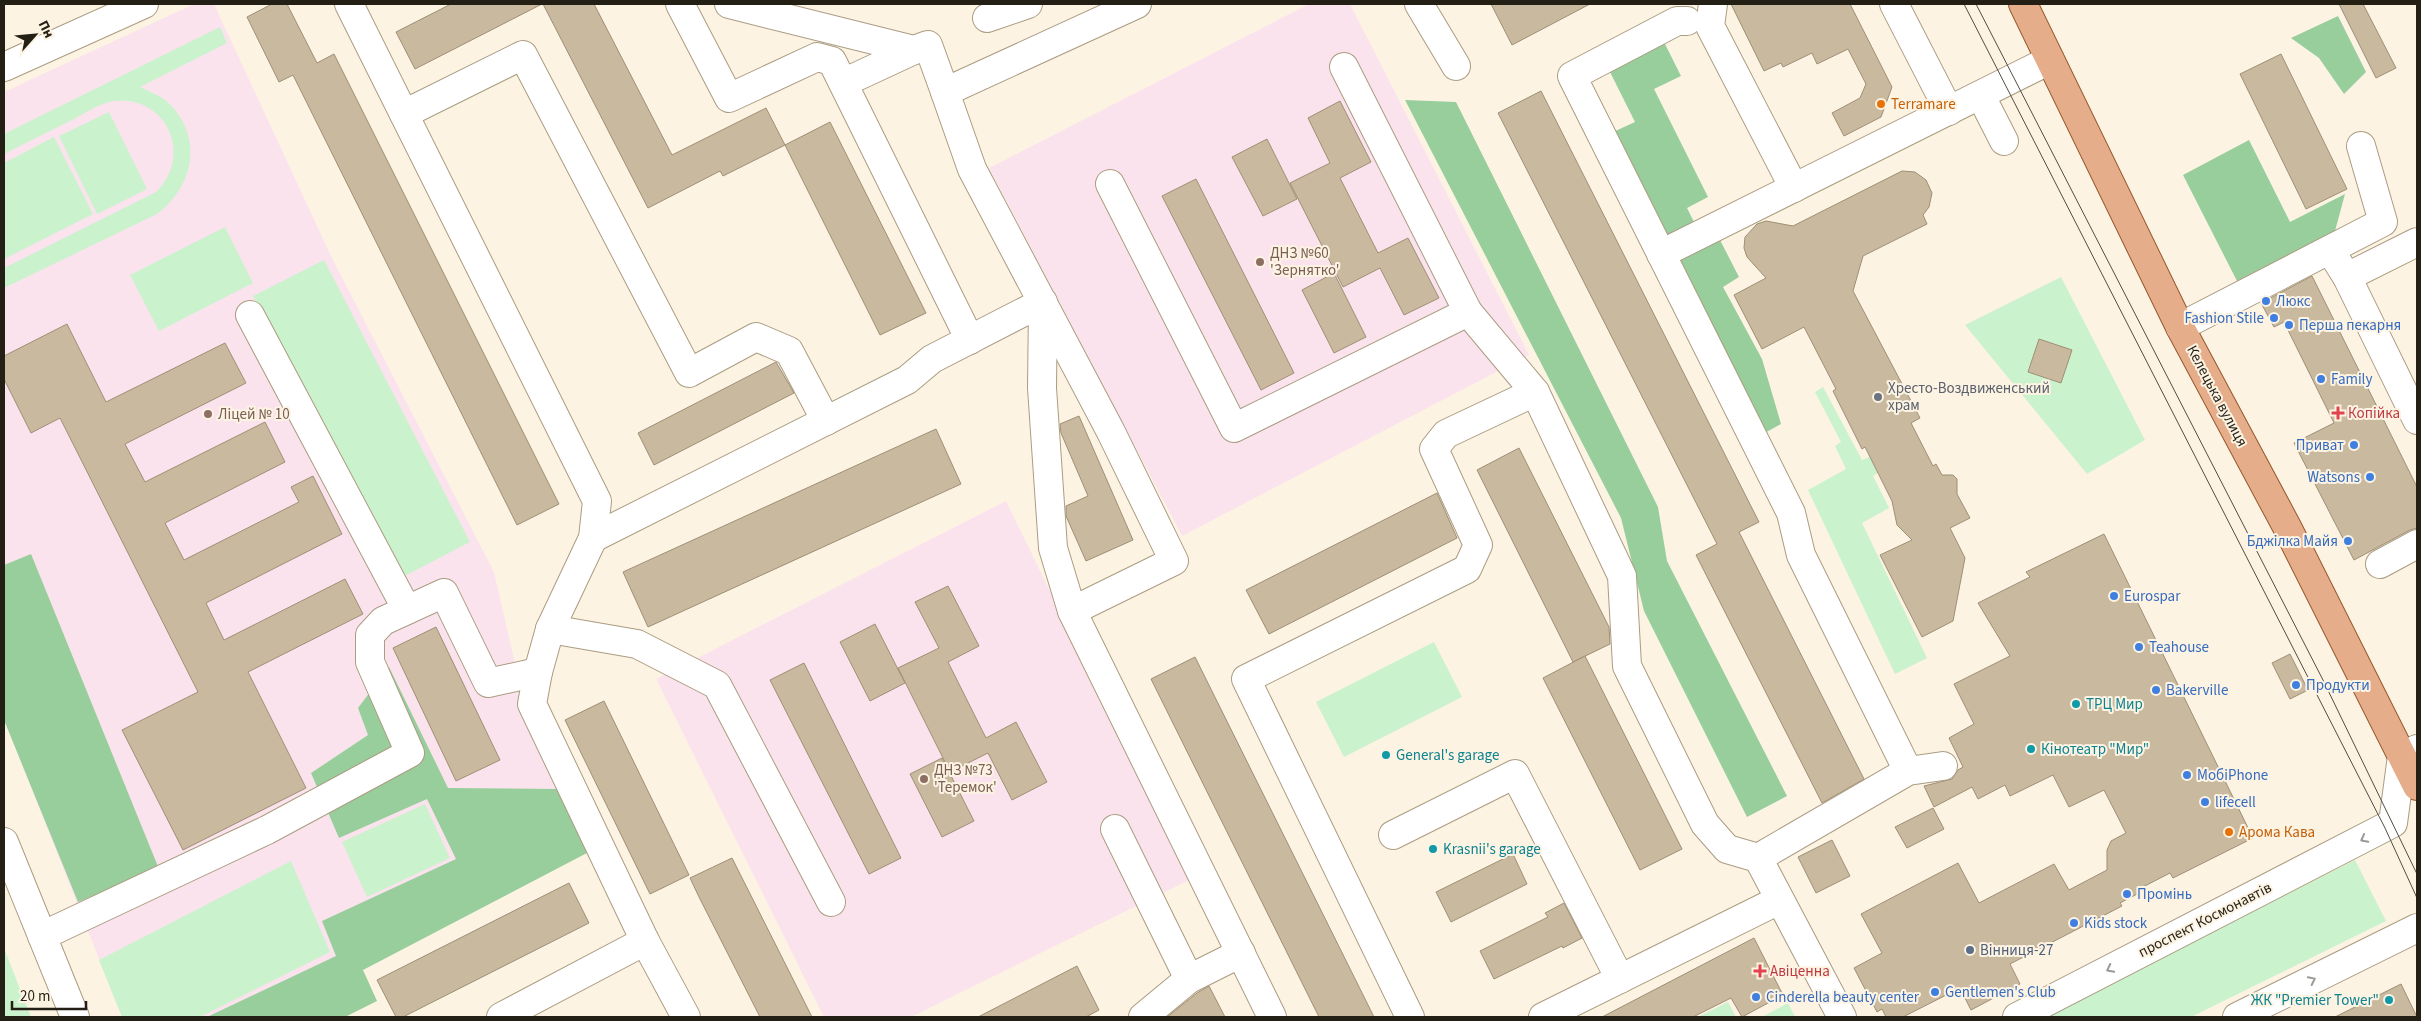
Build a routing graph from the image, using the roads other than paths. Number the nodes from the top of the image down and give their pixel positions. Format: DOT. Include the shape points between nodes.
graph roads {
  1 [pos="144,4"];
  2 [pos="349,4"];
  3 [pos="680,4"];
  4 [pos="729,4"];
  5 [pos="1028,4"];
  6 [pos="1137,4"];
  7 [pos="1419,4"];
  8 [pos="1714,4"];
  9 [pos="1894,4"];
  10 [pos="2023,4"];
  11 [pos="987,18"];
  12 [pos="1687,21"];
  13 [pos="914,50"];
  14 [pos="2050,60"];
  15 [pos="1456,66"];
  16 [pos="4,67"];
  17 [pos="1344,67"];
  18 [pos="843,83"];
  19 [pos="945,92"];
  20 [pos="1981,96"];
  21 [pos="1949,110"];
  22 [pos="404,114"];
  23 [pos="2004,141"];
  24 [pos="2361,146"];
  25 [pos="1110,184"];
  26 [pos="1794,188"];
  27 [pos="2417,242"];
  28 [pos="2330,250"];
  29 [pos="1661,254"];
  30 [pos="2347,277"];
  31 [pos="1043,302"];
  32 [pos="1468,312"];
  33 [pos="250,315"];
  34 [pos="2180,327"];
  35 [pos="970,340"];
  36 [pos="1535,392"];
  37 [pos="826,420"];
  38 [pos="2417,420"];
  39 [pos="593,538"];
  40 [pos="2417,544"];
  41 [pos="2380,564"];
  42 [pos="407,610"];
  43 [pos="1072,611"];
  44 [pos="550,629"];
  45 [pos="538,672"];
  46 [pos="2410,752"];
  47 [pos="1943,766"];
  48 [pos="1908,771"];
  49 [pos="2417,786"];
  50 [pos="2405,821"];
  51 [pos="1115,829"];
  52 [pos="1393,835"];
  53 [pos="4,842"];
  54 [pos="1758,858"];
  55 [pos="1779,900"];
  56 [pos="831,902"];
  57 [pos="2417,928"];
  58 [pos="42,936"];
  59 [pos="646,940"];
  60 [pos="1241,953"];
  61 [pos="1189,979"];
  62 [pos="1620,979"];
  63 [pos="75,1017"];
  64 [pos="501,1017"];
  65 [pos="686,1017"];
  66 [pos="1143,1017"];
  67 [pos="1272,1017"];
  68 [pos="1410,1017"];
  69 [pos="1543,1017"];
  70 [pos="1842,1017"];
  71 [pos="2017,1017"];
  72 [pos="2237,1017"];
  1 -- 16 [label="street"];
  2 -- 22 [label="street"];
  3 -- 18 [label="street" via="729,98 817,57 832,61"];
  4 -- 13 [label="street"];
  5 -- 11 [label="street"];
  6 -- 19 [label="street"];
  7 -- 15 [label="street"];
  8 -- 26 [label="street" via="1710,26"];
  9 -- 21 [label="street"];
  10 -- 14 [label="main road, Келецька вулиця"];
  12 -- 29 [label="street" via="1677,21 1572,76"];
  13 -- 18 [label="street"];
  13 -- 19 [label="street" via="928,45"];
  14 -- 20 [label="street"];
  14 -- 34 [label="main road, Келецька вулиця"];
  17 -- 32 [label="street"];
  18 -- 35 [label="street"];
  19 -- 31 [label="street" via="972,169"];
  20 -- 21 [label="street"];
  20 -- 23 [label="street"];
  21 -- 26 [label="street"];
  22 -- 37 [label="street" via="523,55 689,373 756,337 789,351"];
  22 -- 39 [label="street" via="597,501"];
  24 -- 28 [label="street" via="2383,222"];
  25 -- 32 [label="street" via="1234,428"];
  26 -- 29 [label="street"];
  27 -- 30 [label="street"];
  28 -- 30 [label="street"];
  28 -- 34 [label="street"];
  29 -- 48 [label="street" via="1791,513 1801,555"];
  30 -- 38 [label="street"];
  31 -- 35 [label="street"];
  31 -- 43 [label="street" via="1042,388 1053,548"];
  31 -- 43 [label="street" via="1174,561"];
  32 -- 36 [label="street"];
  33 -- 42 [label="street"];
  34 -- 46 [label="main road, Келецька вулиця"];
  35 -- 37 [label="street" via="932,359 907,380"];
  36 -- 54 [label="street" via="1622,576 1628,666 1705,824 1727,849"];
  36 -- 68 [label="street" via="1446,434 1434,449 1478,545 1467,569 1246,679"];
  37 -- 39 [label="street"];
  39 -- 44 [label="street"];
  40 -- 41 [label="street"];
  42 -- 45 [label="street" via="444,593 488,683"];
  42 -- 58 [label="street" via="384,621 370,635 370,662 410,753 267,830"];
  43 -- 60 [label="street"];
  44 -- 45 [label="street"];
  44 -- 56 [label="street" via="637,644 717,685"];
  45 -- 59 [label="street" via="532,704"];
  46 -- 49 [label="main road, Келецька вулиця"];
  46 -- 50 [label="street, проспект Космонавтів"];
  47 -- 48 [label="street"];
  48 -- 54 [label="street"];
  50 -- 71 [label="street, проспект Космонавтів, one-way"];
  51 -- 61 [label="street"];
  52 -- 62 [label="street" via="1515,774"];
  53 -- 58 [label="street"];
  54 -- 55 [label="street"];
  55 -- 62 [label="street"];
  55 -- 70 [label="street"];
  72 -- 57 [label="street, one-way"];
  58 -- 63 [label="street"];
  59 -- 64 [label="street"];
  59 -- 65 [label="street"];
  60 -- 61 [label="street"];
  60 -- 67 [label="street"];
  61 -- 66 [label="street"];
  62 -- 69 [label="street"];
}
